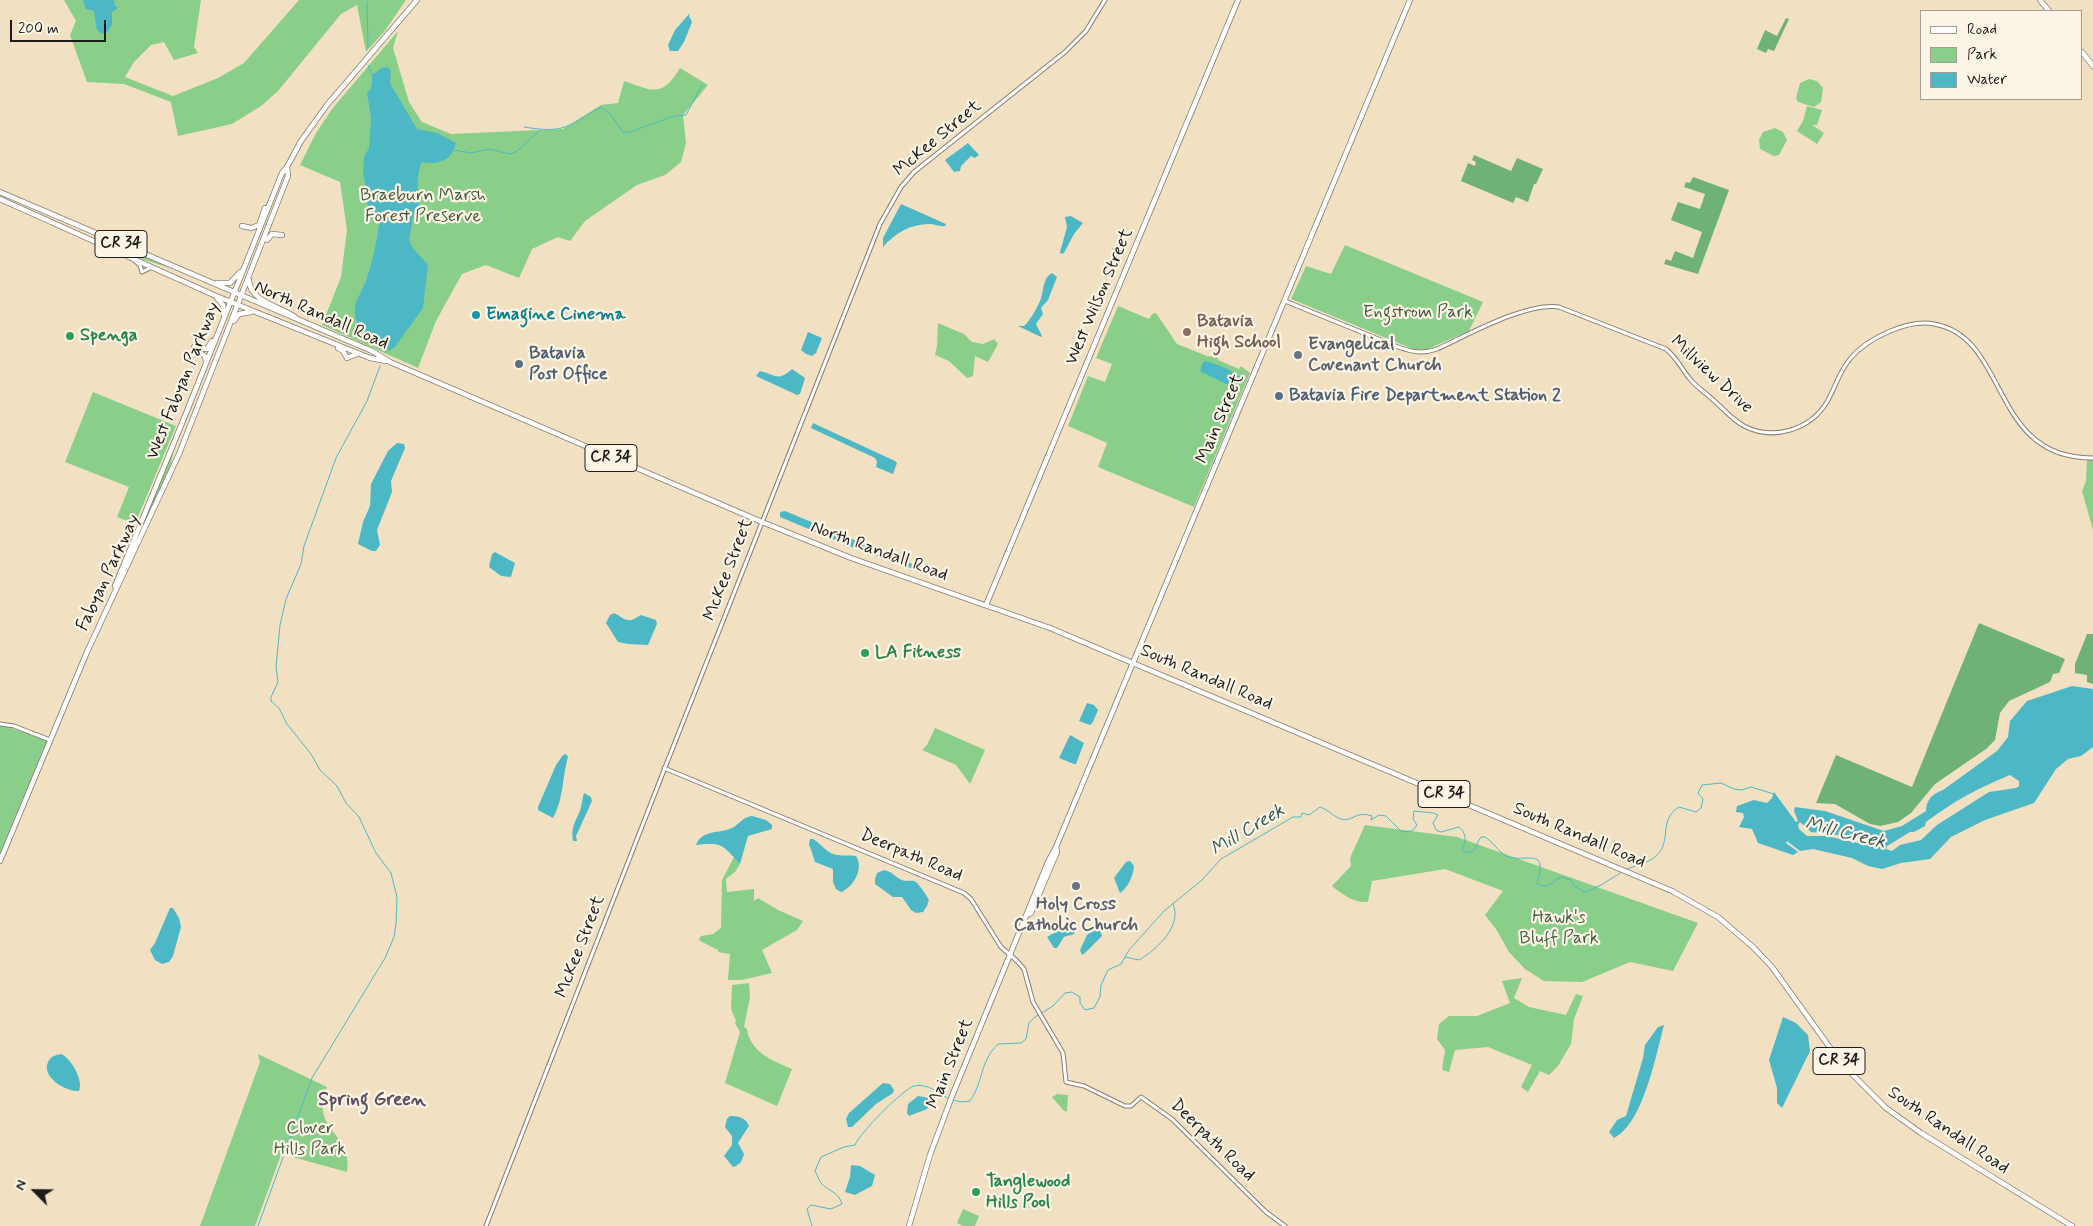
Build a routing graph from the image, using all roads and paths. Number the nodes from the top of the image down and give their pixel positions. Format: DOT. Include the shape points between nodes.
graph roads {
  1 [pos="413,0"];
  2 [pos="417,0"];
  3 [pos="1105,0"];
  4 [pos="1238,0"];
  5 [pos="1410,0"];
  6 [pos="2040,0"];
  7 [pos="2048,10"];
  8 [pos="400,20"];
  9 [pos="2083,53"];
  10 [pos="2093,66"];
  11 [pos="287,168"];
  12 [pos="276,187"];
  13 [pos="0,192"];
  14 [pos="0,199"];
  15 [pos="242,226"];
  16 [pos="282,235"];
  17 [pos="109,247"];
  18 [pos="246,264"];
  19 [pos="157,268"];
  20 [pos="252,270"];
  21 [pos="249,276"];
  22 [pos="211,283"];
  23 [pos="195,286"];
  24 [pos="234,292"];
  25 [pos="242,296"];
  26 [pos="1285,301"];
  27 [pos="231,302"];
  28 [pos="238,305"];
  29 [pos="256,312"];
  30 [pos="222,321"];
  31 [pos="304,323"];
  32 [pos="310,334"];
  33 [pos="224,340"];
  34 [pos="358,353"];
  35 [pos="390,362"];
  36 [pos="206,363"];
  37 [pos="2093,458"];
  38 [pos="762,522"];
  39 [pos="986,605"];
  40 [pos="107,606"];
  41 [pos="1135,663"];
  42 [pos="0,724"];
  43 [pos="50,740"];
  44 [pos="664,768"];
  45 [pos="0,861"];
  46 [pos="1011,956"];
  47 [pos="486,1226"];
  48 [pos="909,1226"];
  49 [pos="1285,1226"];
  50 [pos="2072,1226"];
  1 -- 8 [label="main road, West Fabyan Parkway"];
  2 -- 8 [label="main road, West Fabyan Parkway"];
  3 -- 38 [label="street, McKee Street" via="1086,31 1065,52 914,172 901,187 876,234"];
  4 -- 39 [label="main road, West Wilson Street"];
  5 -- 26 [label="main road, Main Street"];
  6 -- 7 [label="main road"];
  8 -- 11 [label="main road, West Fabyan Parkway" via="327,105 301,141"];
  9 -- 10 [label="main road"];
  11 -- 12 [label="main road, West Fabyan Parkway"];
  11 -- 20 [label="main road, West Fabyan Parkway" via="288,176"];
  12 -- 15 [label="main road" via="258,225 251,228"];
  12 -- 18 [label="main road, West Fabyan Parkway"];
  13 -- 22 [label="main road, CR 34"];
  14 -- 17 [label="main road, CR 34"];
  16 -- 20 [label="main road" via="275,233 269,236"];
  17 -- 19 [label="main road, CR 34"];
  17 -- 19 [label="street" via="140,265 142,272"];
  18 -- 22 [label="main road" via="230,283"];
  18 -- 24 [label="main road, West Fabyan Parkway"];
  19 -- 23 [label="main road, CR 34"];
  20 -- 21 [label="main road, West Fabyan Parkway"];
  21 -- 25 [label="main road, West Fabyan Parkway"];
  21 -- 31 [label="main road" via="250,288 255,295"];
  22 -- 24 [label="main road, CR 34"];
  23 -- 27 [label="main road, CR 34"];
  23 -- 30 [label="main road" via="221,302 224,310"];
  24 -- 25 [label="main road, CR 34"];
  24 -- 27 [label="main road, West Fabyan Parkway"];
  25 -- 28 [label="main road, Fabyan Parkway"];
  25 -- 31 [label="main road, North Randall Road / CR 34"];
  26 -- 37 [label="street, Millview Drive" via="1398,347 1419,352 1437,349 1528,309 1559,307 1666,349 1678,359 1696,386 1730,416 1747,427 1767,433 1791,430 1812,419 1828,401 1850,359 1865,345 1900,327 1933,323 1953,330 1973,346 2012,413 2030,436 2058,452"];
  26 -- 41 [label="main road, Main Street"];
  27 -- 28 [label="main road, CR 34"];
  27 -- 30 [label="main road, West Fabyan Parkway"];
  28 -- 29 [label="main road, North Randall Road / CR 34"];
  28 -- 33 [label="main road, Fabyan Parkway"];
  29 -- 32 [label="main road, North Randall Road / CR 34"];
  29 -- 33 [label="main road" via="239,314"];
  30 -- 36 [label="main road, West Fabyan Parkway"];
  30 -- 36 [label="main road" via="209,348 194,347 205,356"];
  31 -- 35 [label="main road, North Randall Road / CR 34" via="372,351"];
  32 -- 34 [label="main road, North Randall Road / CR 34"];
  32 -- 34 [label="main road" via="344,351 347,358"];
  33 -- 40 [label="main road, Fabyan Parkway" via="175,463"];
  34 -- 35 [label="main road, North Randall Road / CR 34"];
  35 -- 38 [label="main road, North Randall Road / CR 34"];
  36 -- 40 [label="main road, West Fabyan Parkway"];
  38 -- 39 [label="main road, North Randall Road / CR 34" via="851,558"];
  38 -- 44 [label="street, McKee Street"];
  39 -- 41 [label="main road, South Randall Road / CR 34"];
  40 -- 43 [label="main road, Fabyan Parkway"];
  41 -- 46 [label="main road, Main Street" via="1048,862"];
  41 -- 50 [label="main road, South Randall Road / CR 34" via="1696,903 1742,936 1772,967 1841,1064 1886,1108"];
  42 -- 43 [label="street"];
  43 -- 45 [label="main road, Fabyan Parkway"];
  44 -- 46 [label="street, Deerpath Road" via="964,894 971,898 1001,948"];
  44 -- 47 [label="street, McKee Street"];
  46 -- 48 [label="main road, Main Street" via="952,1096"];
  46 -- 49 [label="street, Deerpath Road" via="1024,969 1029,995 1063,1053 1066,1082 1084,1086 1125,1106 1131,1106 1142,1097 1172,1120 1266,1212"];
}
